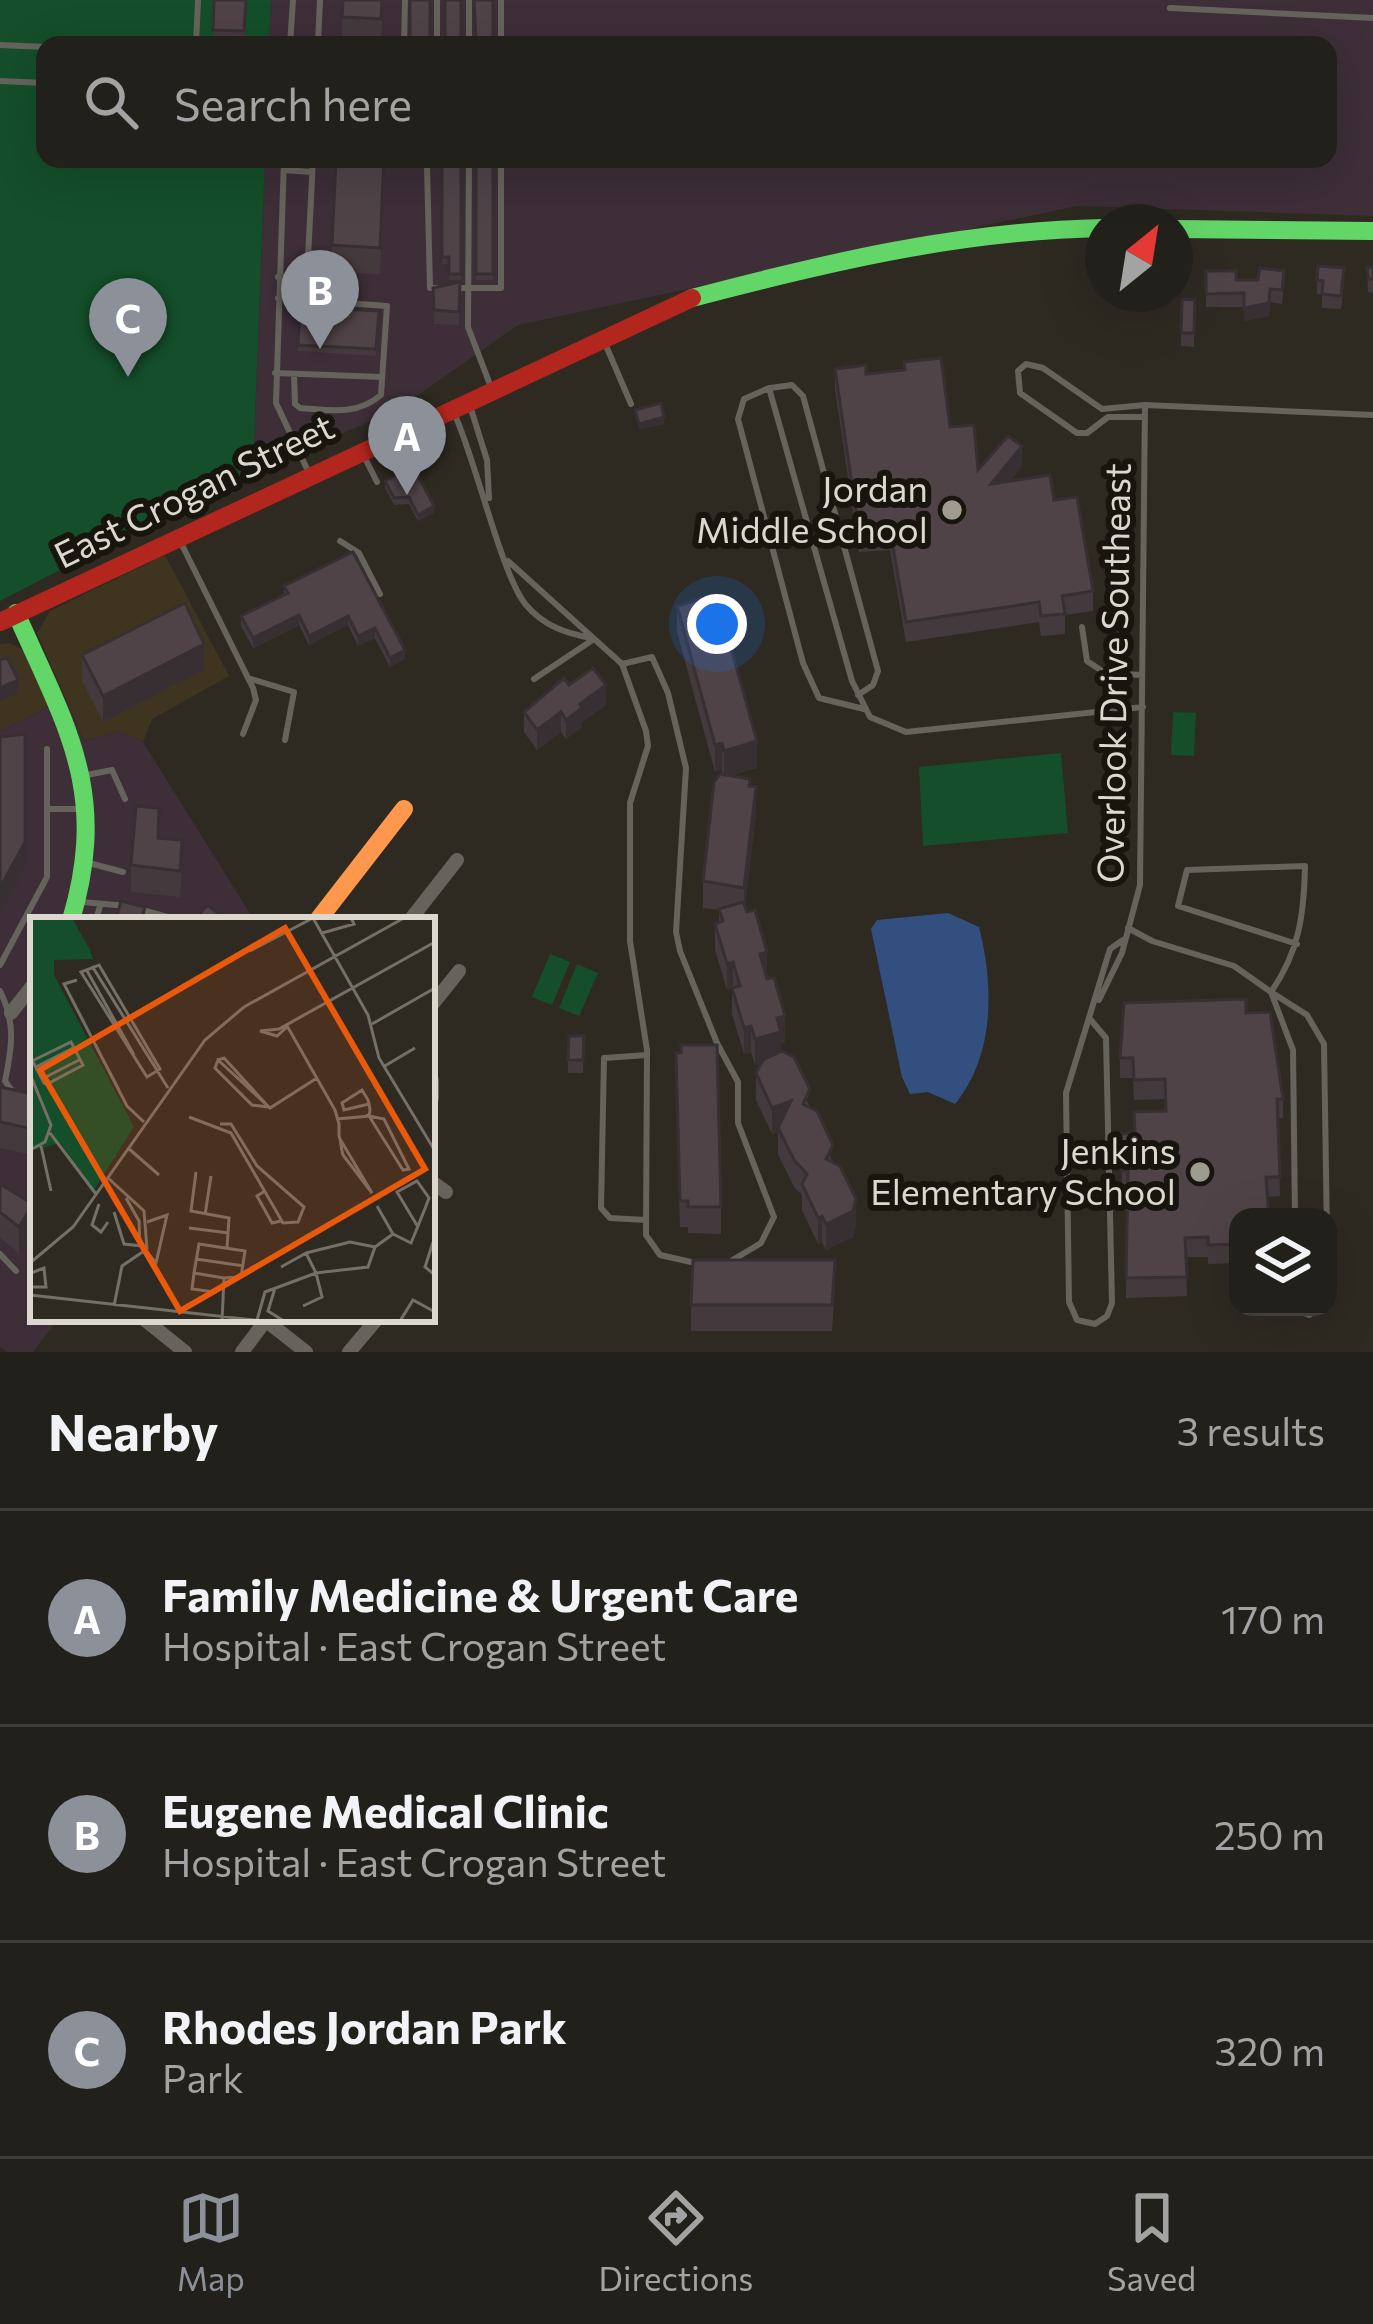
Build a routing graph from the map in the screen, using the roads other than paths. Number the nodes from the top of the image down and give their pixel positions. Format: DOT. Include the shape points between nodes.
graph roads {
  1 [pos="198,0"];
  2 [pos="292,0"];
  3 [pos="320,0"];
  4 [pos="405,0"];
  5 [pos="436,0"];
  6 [pos="469,0"];
  7 [pos="501,0"];
  8 [pos="1170,8"];
  9 [pos="1373,18"];
  10 [pos="196,36"];
  11 [pos="290,36"];
  12 [pos="318,36"];
  13 [pos="404,36"];
  14 [pos="436,36"];
  15 [pos="469,36"];
  16 [pos="501,36"];
  17 [pos="0,45"];
  18 [pos="36,47"];
  19 [pos="0,81"];
  20 [pos="36,83"];
  21 [pos="312,168"];
  22 [pos="426,168"];
  23 [pos="469,168"];
  24 [pos="501,168"];
  25 [pos="284,170"];
  26 [pos="312,172"];
  27 [pos="1085,228"];
  28 [pos="1193,229"];
  29 [pos="1373,231"];
  30 [pos="278,277"];
  31 [pos="469,288"];
  32 [pos="278,298"];
  33 [pos="602,335"];
  34 [pos="274,373"];
  35 [pos="294,374"];
  36 [pos="382,377"];
  37 [pos="491,385"];
  38 [pos="770,388"];
  39 [pos="458,401"];
  40 [pos="631,404"];
  41 [pos="1145,405"];
  42 [pos="1373,415"];
  43 [pos="1144,417"];
  44 [pos="360,448"];
  45 [pos="309,472"];
  46 [pos="377,482"];
  47 [pos="489,502"];
  48 [pos="177,535"];
  49 [pos="340,541"];
  50 [pos="508,561"];
  51 [pos="380,594"];
  52 [pos="548,600"];
  53 [pos="536,614"];
  54 [pos="8,617"];
  55 [pos="1082,627"];
  56 [pos="594,639"];
  57 [pos="622,664"];
  58 [pos="1142,674"];
  59 [pos="248,678"];
  60 [pos="534,680"];
  61 [pos="858,695"];
  62 [pos="1143,707"];
  63 [pos="864,709"];
  64 [pos="244,734"];
  65 [pos="285,740"];
  66 [pos="47,749"];
  67 [pos="84,775"];
  68 [pos="125,799"];
  69 [pos="50,808"];
  70 [pos="90,808"];
  71 [pos="404,809"];
  72 [pos="457,860"];
  73 [pos="89,862"];
  74 [pos="123,872"];
  75 [pos="100,906"];
  76 [pos="75,910"];
  77 [pos="98,917"];
  78 [pos="167,917"];
  79 [pos="320,917"];
  80 [pos="412,917"];
  81 [pos="1128,928"];
  82 [pos="1297,944"];
  83 [pos="0,964"];
  84 [pos="459,971"];
  85 [pos="30,988"];
  86 [pos="0,991"];
  87 [pos="1271,992"];
  88 [pos="435,1001"];
  89 [pos="6,1013"];
  90 [pos="1090,1019"];
  91 [pos="647,1055"];
  92 [pos="18,1094"];
  93 [pos="435,1184"];
  94 [pos="446,1192"];
  95 [pos="1294,1208"];
  96 [pos="1327,1208"];
  97 [pos="646,1220"];
  98 [pos="0,1254"];
  99 [pos="16,1271"];
  100 [pos="148,1322"];
  101 [pos="264,1322"];
  102 [pos="268,1322"];
  103 [pos="374,1322"];
  104 [pos="185,1352"];
  105 [pos="242,1352"];
  106 [pos="306,1352"];
  107 [pos="349,1352"];
  1 -- 10 [label="lane"];
  2 -- 11 [label="lane"];
  3 -- 12 [label="lane"];
  4 -- 13 [label="lane"];
  5 -- 14 [label="lane"];
  6 -- 15 [label="lane"];
  7 -- 16 [label="lane"];
  8 -- 9 [label="lane"];
  17 -- 18 [label="lane"];
  19 -- 20 [label="lane"];
  21 -- 26 [label="lane"];
  22 -- 31 [label="lane" via="430,288"];
  23 -- 31 [label="lane"];
  24 -- 31 [label="lane" via="501,288"];
  25 -- 26 [label="lane"];
  25 -- 30 [label="lane"];
  26 -- 30 [label="lane" via="307,278"];
  27 -- 33 [label="main road, East Crogan Street" via="1009,230 871,251 676,302"];
  28 -- 29 [label="main road"];
  30 -- 32 [label="lane"];
  31 -- 37 [label="lane" via="469,335"];
  32 -- 34 [label="lane"];
  32 -- 36 [label="lane" via="387,305"];
  33 -- 37 [label="main road, East Crogan Street"];
  33 -- 40 [label="lane"];
  34 -- 35 [label="lane"];
  34 -- 45 [label="lane" via="278,414"];
  35 -- 36 [label="lane"];
  35 -- 36 [label="lane" via="300,408 358,411 380,394"];
  37 -- 39 [label="main road, East Crogan Street"];
  38 -- 61 [label="lane"];
  38 -- 61 [label="lane" via="792,386 803,396 859,589 878,671"];
  38 -- 63 [label="lane" via="744,399 738,419 803,663 819,698"];
  39 -- 44 [label="main road, East Crogan Street"];
  39 -- 47 [label="lane"];
  39 -- 47 [label="lane" via="487,460"];
  41 -- 42 [label="lane"];
  41 -- 43 [label="lane, Overlook Drive Southeast"];
  41 -- 43 [label="lane" via="1102,409 1033,364 1015,378 1020,393 1077,433 1108,417"];
  43 -- 58 [label="lane, Overlook Drive Southeast"];
  44 -- 45 [label="main road, East Crogan Street"];
  44 -- 46 [label="lane"];
  45 -- 48 [label="main road, East Crogan Street"];
  47 -- 50 [label="lane"];
  48 -- 54 [label="main road, East Crogan Street"];
  48 -- 59 [label="lane"];
  49 -- 51 [label="lane" via="359,553"];
  50 -- 52 [label="lane"];
  50 -- 53 [label="lane" via="515,588"];
  52 -- 53 [label="lane"];
  52 -- 56 [label="lane"];
  53 -- 56 [label="lane" via="564,633"];
  54 -- 67 [label="main road" via="68,723"];
  55 -- 58 [label="lane" via="1087,661 1106,673"];
  56 -- 57 [label="lane"];
  56 -- 60 [label="lane"];
  57 -- 91 [label="lane" via="648,746 630,803 630,941"];
  57 -- 97 [label="lane" via="652,656 668,693 688,788 676,932 738,1082 738,1124 774,1217 761,1243 713,1264 660,1256"];
  58 -- 62 [label="lane, Overlook Drive Southeast"];
  59 -- 64 [label="lane" via="256,700"];
  59 -- 65 [label="lane" via="294,692"];
  61 -- 63 [label="lane"];
  62 -- 63 [label="lane" via="906,732 886,728"];
  62 -- 81 [label="lane, Overlook Drive Southeast" via="1140,885"];
  66 -- 69 [label="lane"];
  67 -- 68 [label="lane" via="112,770"];
  67 -- 70 [label="main road"];
  69 -- 70 [label="lane"];
  69 -- 83 [label="lane" via="47,877"];
  70 -- 73 [label="main road"];
  71 -- 79 [label="main road"];
  72 -- 80 [label="street"];
  73 -- 74 [label="lane"];
  73 -- 76 [label="main road"];
  75 -- 76 [label="lane"];
  75 -- 77 [label="lane"];
  75 -- 78 [label="lane" via="108,901"];
  81 -- 87 [label="lane" via="1234,966"];
  81 -- 90 [label="lane, Overlook Drive Southeast"];
  82 -- 82 [label="lane" via="1305,866 1187,870 1178,906"];
  82 -- 87 [label="lane"];
  84 -- 88 [label="street"];
  85 -- 89 [label="street"];
  86 -- 89 [label="lane"];
  87 -- 95 [label="lane" via="1293,1050"];
  87 -- 96 [label="lane" via="1306,1015 1324,1044"];
  89 -- 92 [label="lane" via="14,1036 5,1081"];
  90 -- 90 [label="lane, Overlook Drive Southeast" via="1066,1094 1069,1302 1086,1324 1101,1322 1112,1303 1106,1038"];
  91 -- 97 [label="lane"];
  91 -- 97 [label="lane" via="604,1058 602,1208 610,1218"];
  93 -- 94 [label="street"];
  98 -- 99 [label="lane"];
  100 -- 104 [label="street"];
  101 -- 105 [label="street"];
  102 -- 106 [label="street"];
  103 -- 107 [label="street"];
}
